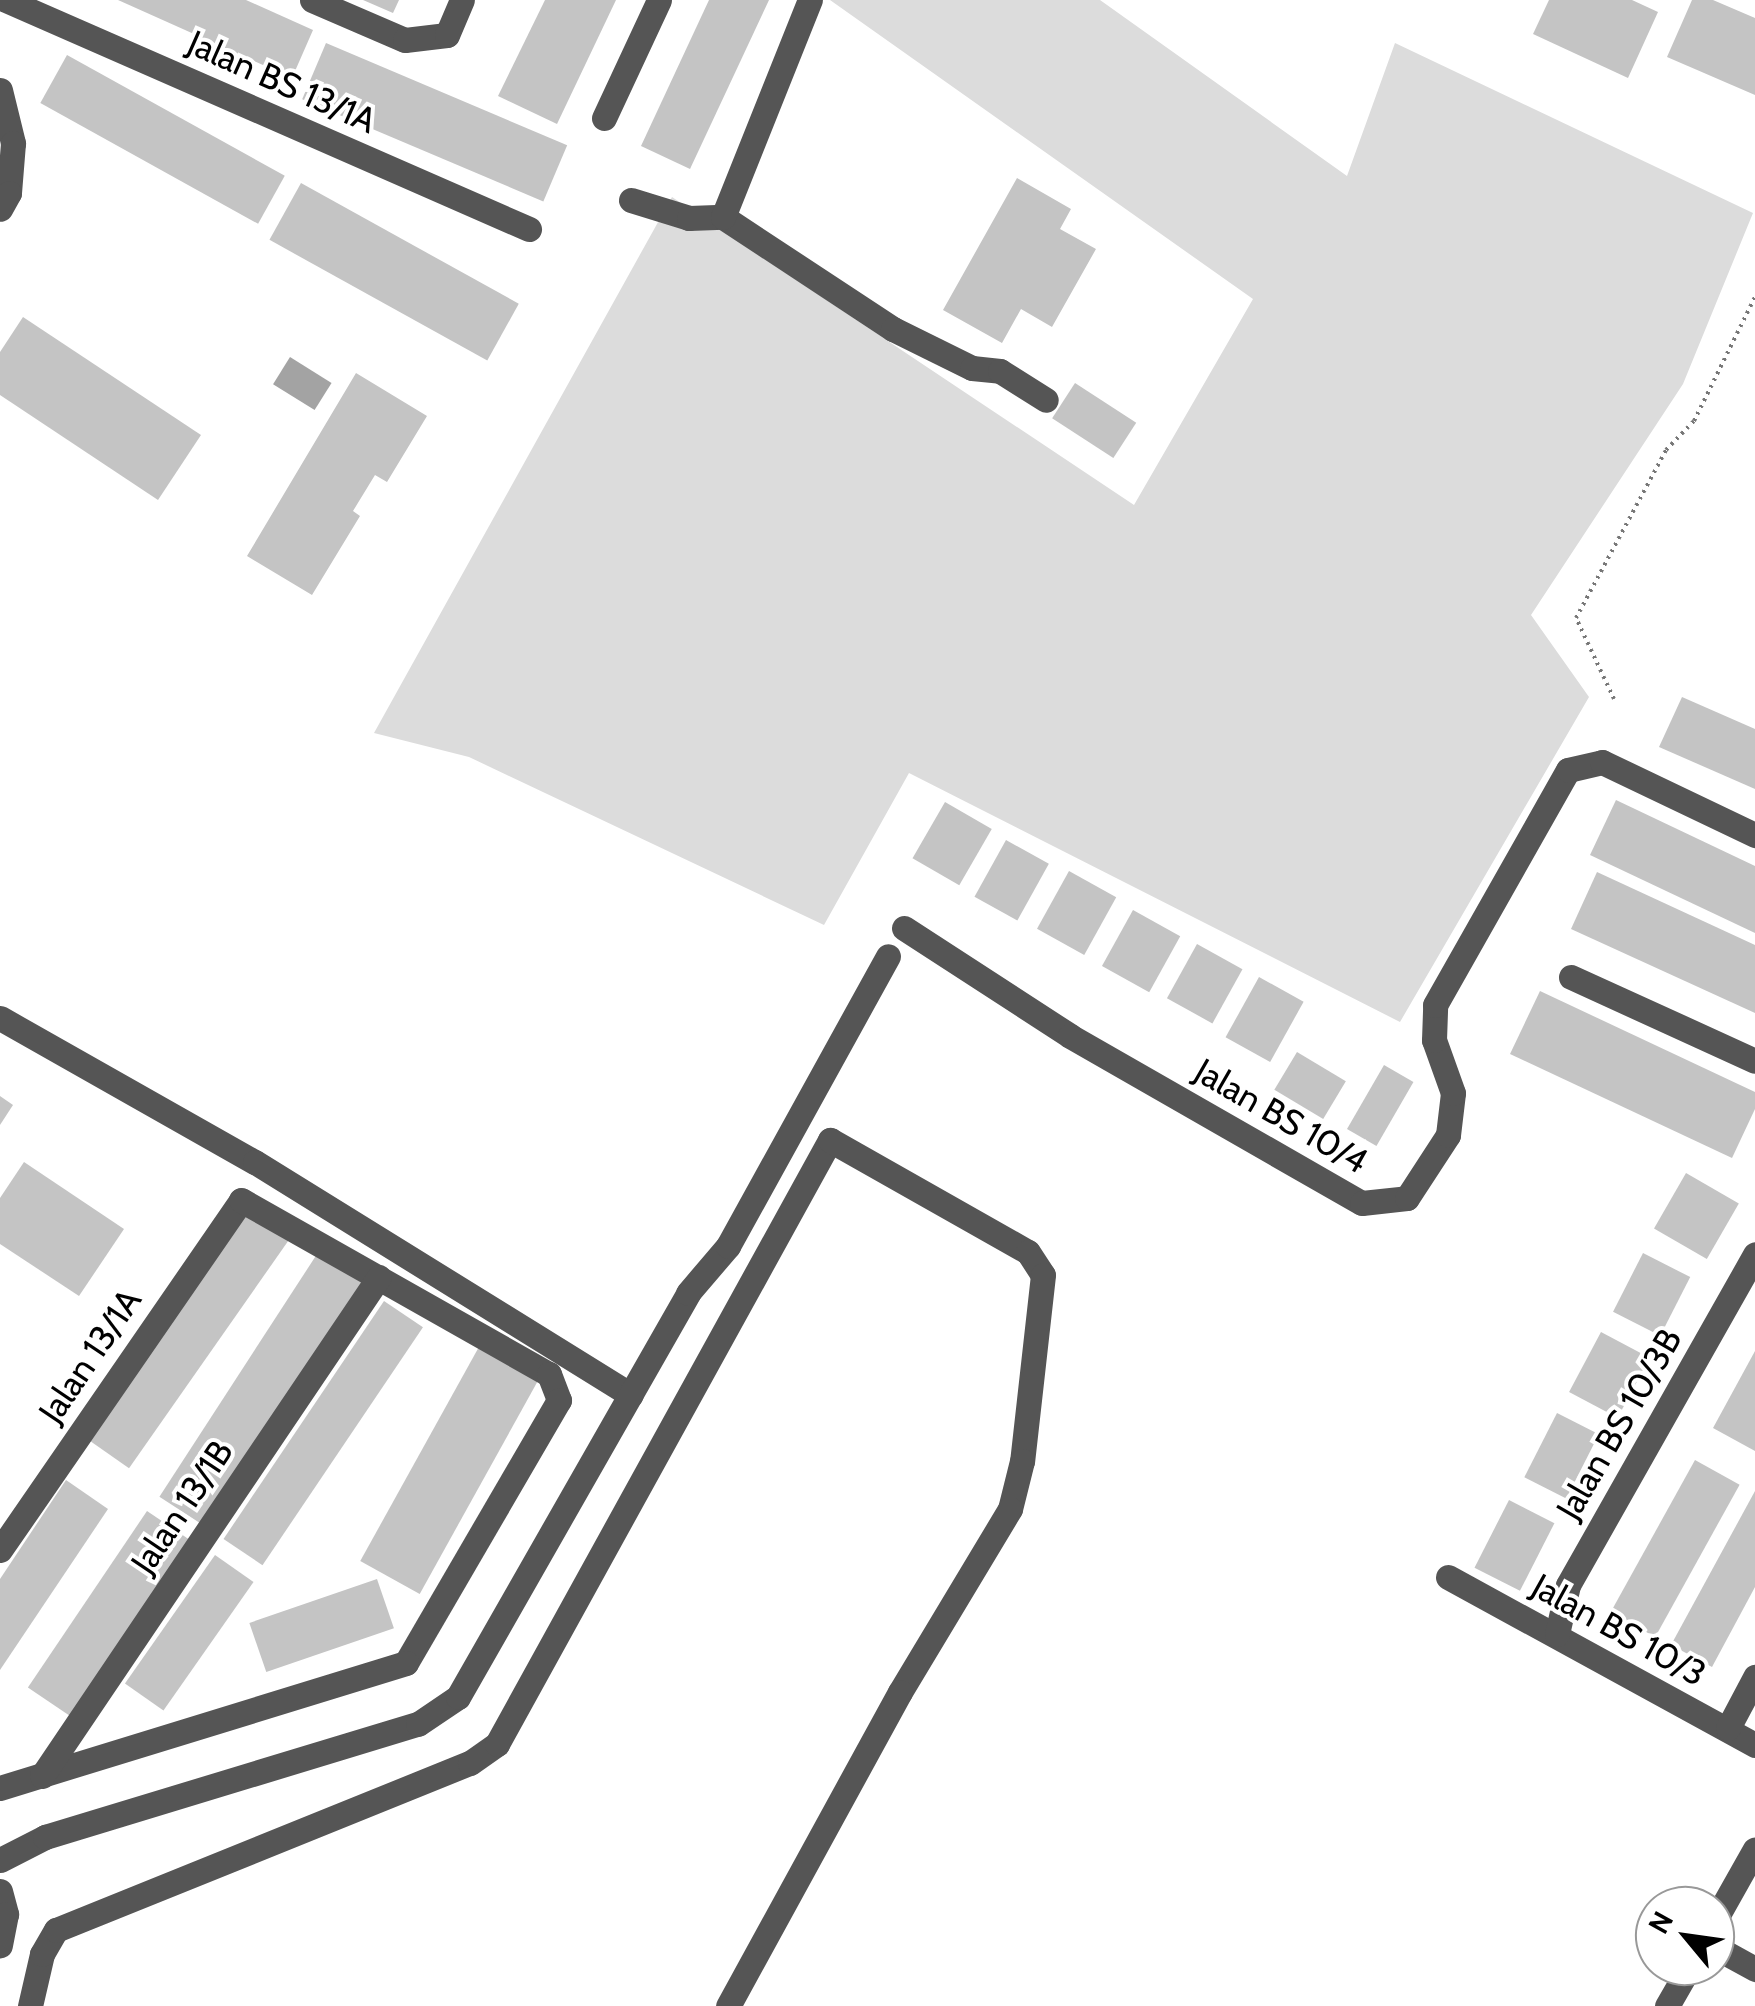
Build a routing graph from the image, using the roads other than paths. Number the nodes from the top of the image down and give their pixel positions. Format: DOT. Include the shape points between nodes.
graph roads {
  1 [pos="6,0"];
  2 [pos="312,0"];
  3 [pos="462,0"];
  4 [pos="659,0"];
  5 [pos="810,0"];
  6 [pos="0,90"];
  7 [pos="604,118"];
  8 [pos="630,200"];
  9 [pos="0,209"];
  10 [pos="722,217"];
  11 [pos="529,230"];
  12 [pos="1046,400"];
  13 [pos="1755,835"];
  14 [pos="904,928"];
  15 [pos="888,956"];
  16 [pos="1570,977"];
  17 [pos="0,1018"];
  18 [pos="1755,1061"];
  19 [pos="1755,1254"];
  20 [pos="378,1277"];
  21 [pos="630,1395"];
  22 [pos="0,1550"];
  23 [pos="1448,1577"];
  24 [pos="1557,1634"];
  25 [pos="1755,1677"];
  26 [pos="1728,1728"];
  27 [pos="1755,1745"];
  28 [pos="42,1776"];
  29 [pos="0,1788"];
  30 [pos="1755,1849"];
  31 [pos="0,1860"];
  32 [pos="1734,1886"];
  33 [pos="0,1891"];
  34 [pos="0,1946"];
  35 [pos="30,2006"];
  36 [pos="728,2006"];
  1 -- 11 [label="street, Jalan BS 13/1A"];
  2 -- 3 [label="street" via="405,40 447,35"];
  4 -- 7 [label="street"];
  5 -- 10 [label="street"];
  6 -- 9 [label="street" via="14,143 9,193"];
  8 -- 10 [label="street" via="690,218"];
  10 -- 12 [label="street" via="892,329 972,368 1000,371"];
  13 -- 14 [label="street, Jalan BS 10/4" via="1602,762 1568,770 1436,1005 1434,1040 1453,1093 1448,1135 1406,1198 1362,1203 1070,1036"];
  15 -- 21 [label="street" via="728,1246 688,1293"];
  16 -- 18 [label="street"];
  17 -- 21 [label="street" via="256,1162"];
  19 -- 24 [label="street, Jalan BS 10/3B" via="1568,1584"];
  20 -- 22 [label="street, Jalan 13/1A" via="238,1202"];
  20 -- 28 [label="street, Jalan 13/1B"];
  20 -- 28 [label="street" via="549,1374 559,1400 406,1663"];
  21 -- 31 [label="street" via="458,1697 418,1724 45,1837"];
  23 -- 24 [label="street, Jalan BS 10/3"];
  24 -- 26 [label="street, Jalan BS 10/3" via="1609,1670"];
  25 -- 26 [label="street"];
  26 -- 27 [label="street, Jalan BS 10/3"];
  28 -- 29 [label="street"];
  30 -- 32 [label="street"];
  33 -- 34 [label="street" via="6,1914"];
  35 -- 36 [label="street" via="42,1954 56,1930 470,1763 497,1744 830,1140 1028,1252 1043,1275 1022,1462 1010,1509 900,1692"];
}
